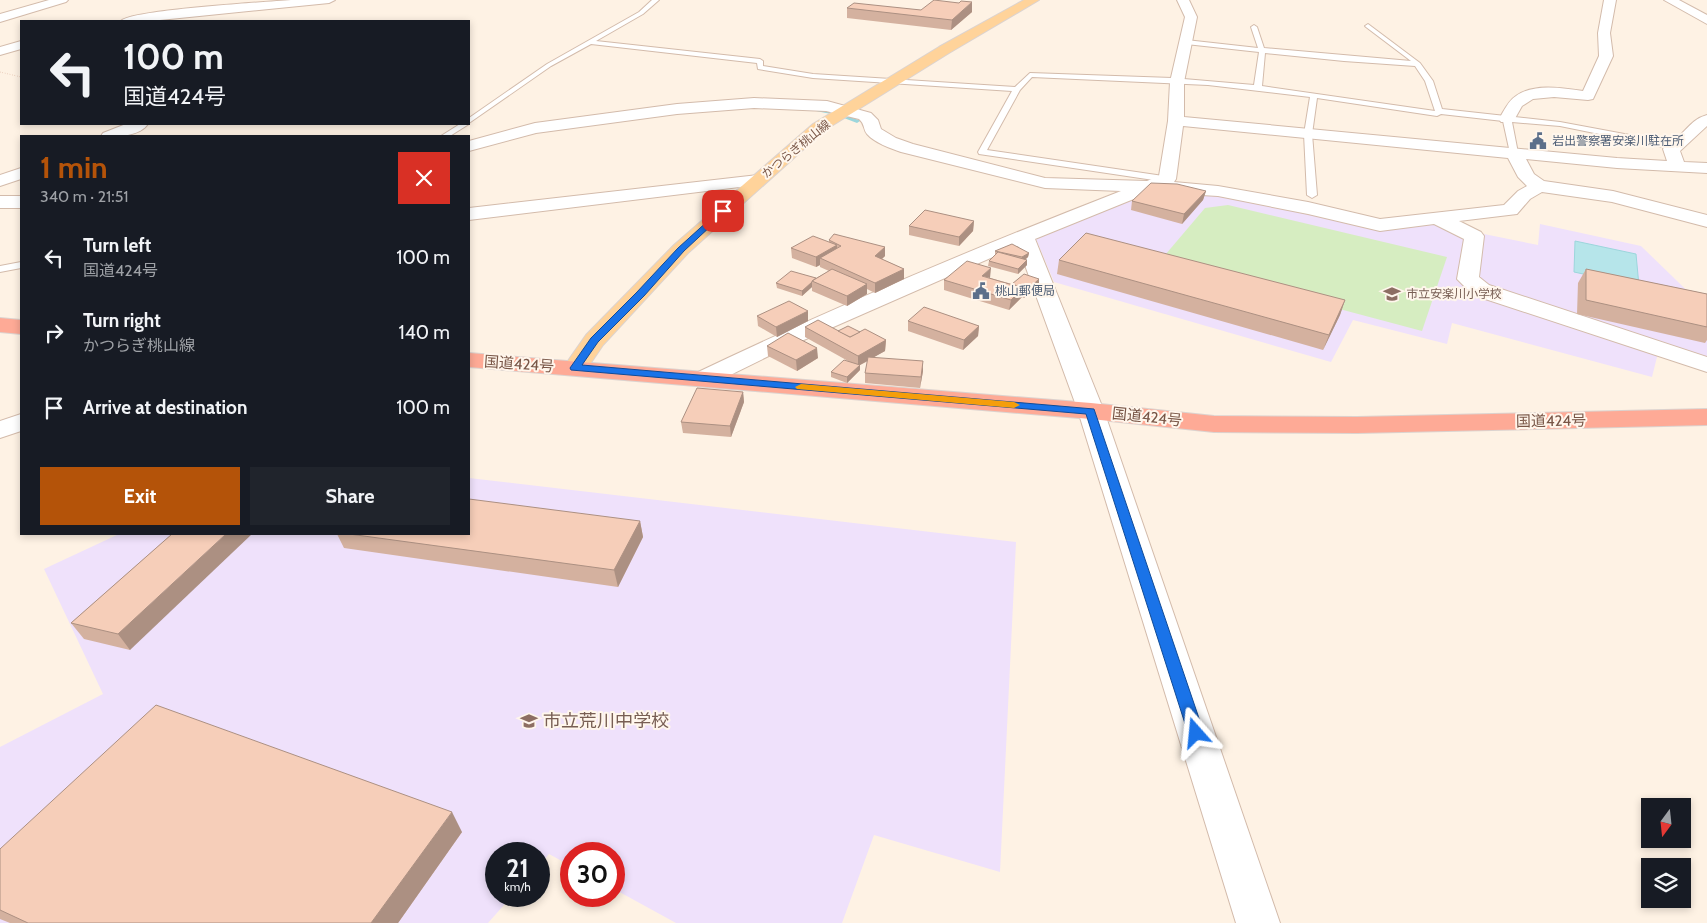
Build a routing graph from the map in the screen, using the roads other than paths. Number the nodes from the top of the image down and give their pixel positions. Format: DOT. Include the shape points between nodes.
graph roads {
  1 [pos="62,0"];
  2 [pos="329,0"];
  3 [pos="656,0"];
  4 [pos="1033,0"];
  5 [pos="1183,0"];
  6 [pos="1610,0"];
  7 [pos="1671,0"];
  8 [pos="1698,2"];
  9 [pos="246,8"];
  10 [pos="0,18"];
  11 [pos="136,20"];
  12 [pos="238,20"];
  13 [pos="1707,20"];
  14 [pos="1368,26"];
  15 [pos="1254,27"];
  16 [pos="589,42"];
  17 [pos="1186,42"];
  18 [pos="20,44"];
  19 [pos="0,51"];
  20 [pos="1262,51"];
  21 [pos="1418,64"];
  22 [pos="897,80"];
  23 [pos="1178,80"];
  24 [pos="1258,86"];
  25 [pos="1017,89"];
  26 [pos="1314,95"];
  27 [pos="1439,111"];
  28 [pos="840,114"];
  29 [pos="471,118"];
  30 [pos="1507,118"];
  31 [pos="1707,120"];
  32 [pos="1176,122"];
  33 [pos="137,125"];
  34 [pos="463,125"];
  35 [pos="1308,134"];
  36 [pos="112,135"];
  37 [pos="447,135"];
  38 [pos="470,146"];
  39 [pos="1678,147"];
  40 [pos="1514,153"];
  41 [pos="1678,167"];
  42 [pos="1707,168"];
  43 [pos="20,172"];
  44 [pos="1167,179"];
  45 [pos="758,180"];
  46 [pos="0,181"];
  47 [pos="1146,186"];
  48 [pos="1539,186"];
  49 [pos="1312,195"];
  50 [pos="0,202"];
  51 [pos="20,202"];
  52 [pos="470,214"];
  53 [pos="1437,218"];
  54 [pos="1707,222"];
  55 [pos="1024,236"];
  56 [pos="20,264"];
  57 [pos="0,269"];
  58 [pos="0,325"];
  59 [pos="20,327"];
  60 [pos="470,360"];
  61 [pos="1707,365"];
  62 [pos="575,368"];
  63 [pos="702,379"];
  64 [pos="1091,411"];
  65 [pos="1707,416"];
  66 [pos="20,422"];
  67 [pos="0,430"];
  68 [pos="1258,923"];
  1 -- 10 [label="street"];
  2 -- 9 [label="street"];
  3 -- 16 [label="lane" via="641,13"];
  4 -- 22 [label="main road, かつらぎ桃山線"];
  5 -- 17 [label="street" via="1191,17"];
  6 -- 30 [label="street" via="1604,33 1606,56 1588,96 1531,95 1521,99"];
  7 -- 8 [label="street"];
  7 -- 13 [label="street"];
  9 -- 11 [label="street"];
  9 -- 12 [label="street"];
  14 -- 21 [label="lane"];
  15 -- 20 [label="lane"];
  16 -- 22 [label="lane" via="760,61 760,68 772,71"];
  16 -- 29 [label="lane"];
  17 -- 20 [label="lane"];
  17 -- 23 [label="street"];
  18 -- 19 [label="street"];
  20 -- 21 [label="lane"];
  20 -- 24 [label="lane"];
  21 -- 27 [label="lane"];
  22 -- 25 [label="lane"];
  22 -- 28 [label="main road, かつらぎ桃山線"];
  23 -- 24 [label="lane"];
  23 -- 25 [label="lane" via="1030,75"];
  23 -- 32 [label="street"];
  24 -- 26 [label="lane"];
  25 -- 44 [label="lane" via="982,152"];
  26 -- 27 [label="lane" via="1437,114"];
  26 -- 35 [label="lane"];
  27 -- 30 [label="lane"];
  28 -- 38 [label="street" via="827,106 754,103 646,112 535,128"];
  28 -- 45 [label="main road, かつらぎ桃山線" via="819,127"];
  28 -- 47 [label="street" via="865,116 874,132 907,148 1031,180"];
  30 -- 39 [label="lane" via="1560,124"];
  30 -- 40 [label="lane"];
  31 -- 39 [label="street"];
  32 -- 35 [label="street"];
  32 -- 44 [label="street"];
  33 -- 36 [label="street"];
  34 -- 37 [label="lane"];
  35 -- 40 [label="street"];
  35 -- 49 [label="lane"];
  39 -- 41 [label="street" via="1671,149"];
  40 -- 41 [label="street"];
  40 -- 48 [label="street" via="1527,177"];
  41 -- 42 [label="street"];
  43 -- 46 [label="street"];
  44 -- 47 [label="street"];
  45 -- 52 [label="street"];
  45 -- 62 [label="main road, かつらぎ桃山線" via="681,249 594,340"];
  47 -- 53 [label="street" via="1241,194 1380,225"];
  47 -- 55 [label="street"];
  48 -- 53 [label="street" via="1524,195 1510,210"];
  48 -- 54 [label="street" via="1613,197"];
  50 -- 51 [label="street"];
  53 -- 61 [label="street" via="1474,236 1468,279 1481,290"];
  55 -- 63 [label="street"];
  55 -- 64 [label="street"];
  56 -- 57 [label="lane"];
  58 -- 59 [label="highway"];
  60 -- 62 [label="highway, 国道424号"];
  62 -- 63 [label="highway, 国道424号"];
  63 -- 64 [label="highway, 国道424号"];
  64 -- 65 [label="highway, 国道424号" via="1214,424 1357,425"];
  64 -- 68 [label="street"];
  66 -- 67 [label="street"];
}
